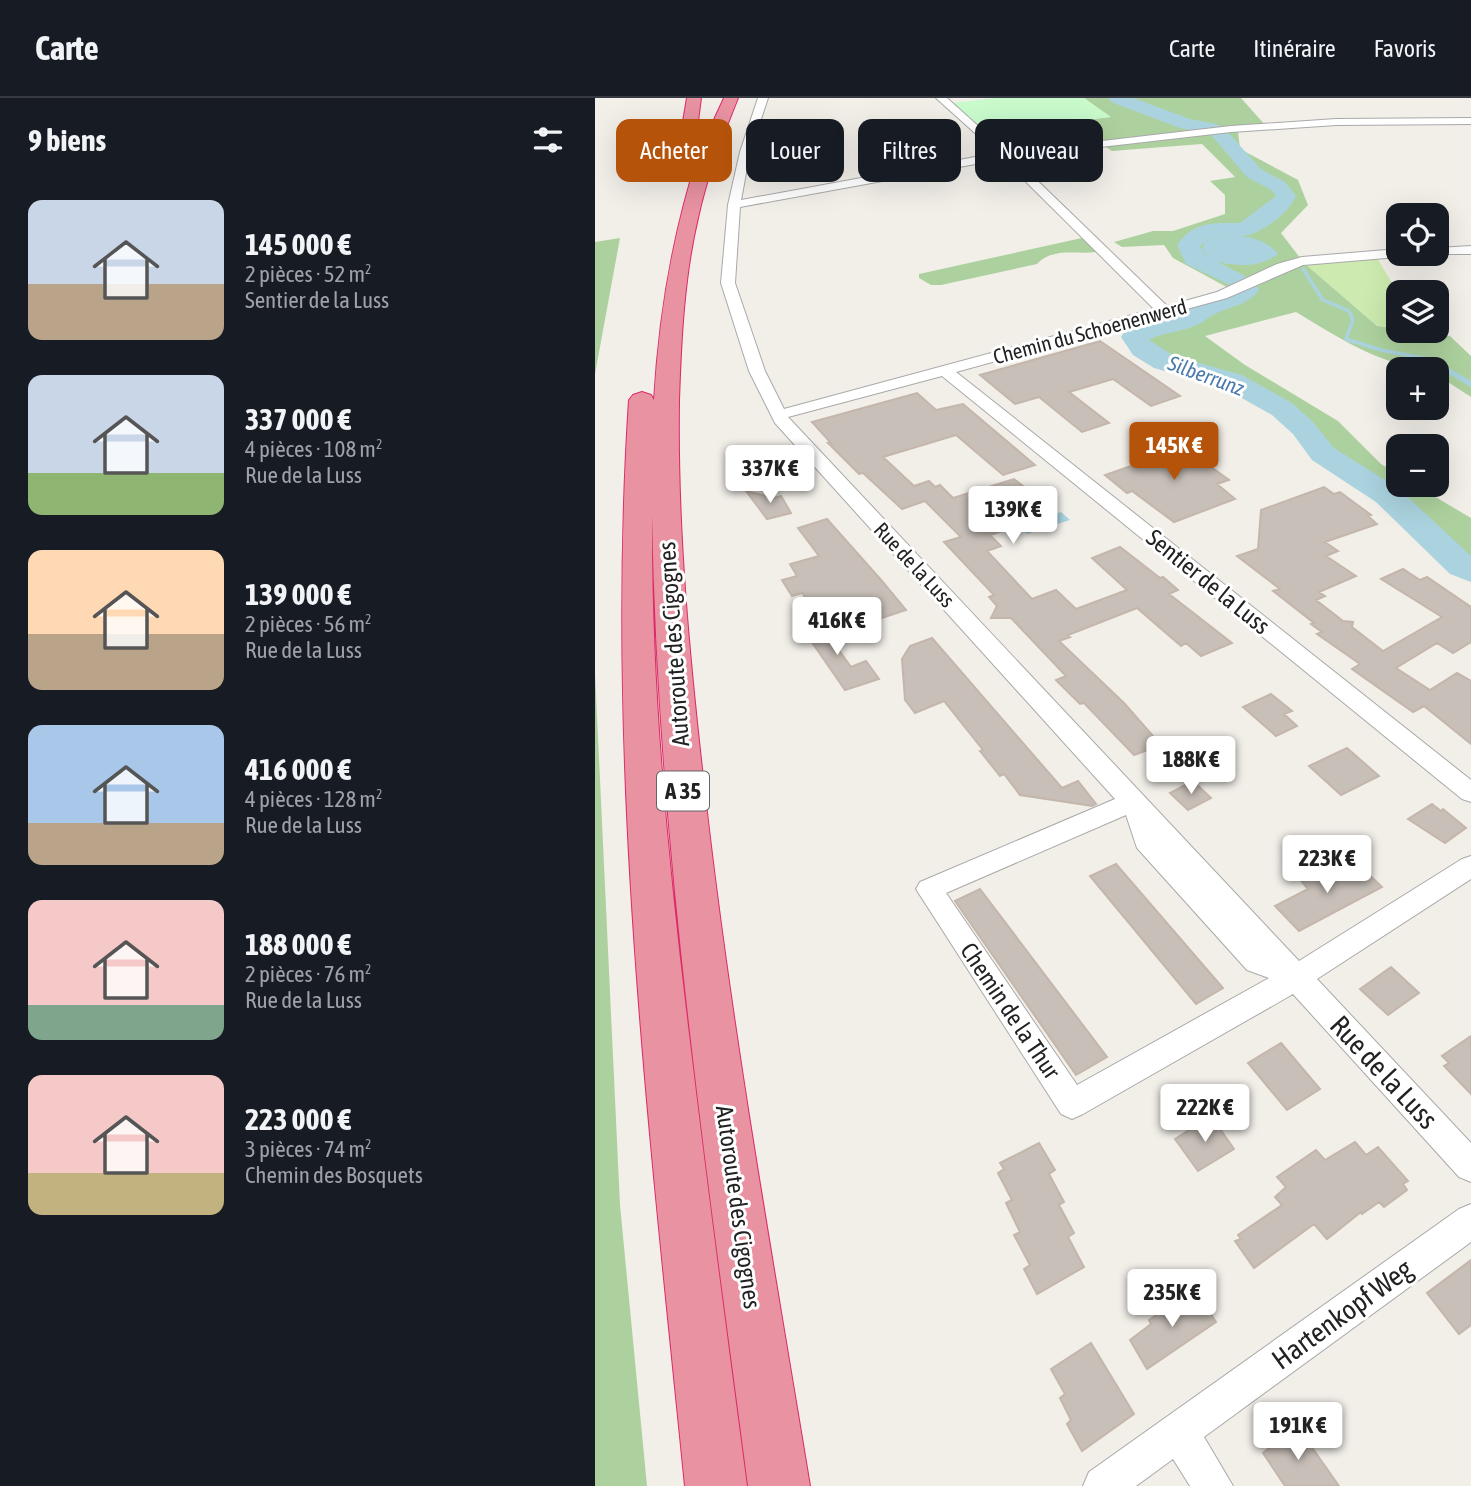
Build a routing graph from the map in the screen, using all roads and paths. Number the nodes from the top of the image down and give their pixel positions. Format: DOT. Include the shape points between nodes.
graph roads {
  1 [pos="694,98"];
  2 [pos="717,98"];
  3 [pos="731,98"];
  4 [pos="763,98"];
  5 [pos="941,98"];
  6 [pos="691,119"];
  7 [pos="708,119"];
  8 [pos="1471,121"];
  9 [pos="975,128"];
  10 [pos="1103,144"];
  11 [pos="975,161"];
  12 [pos="683,182"];
  13 [pos="1033,182"];
  14 [pos="734,205"];
  15 [pos="1471,250"];
  16 [pos="1449,251"];
  17 [pos="1386,254"];
  18 [pos="655,298"];
  19 [pos="1164,311"];
  20 [pos="647,345"];
  21 [pos="946,371"];
  22 [pos="779,415"];
  23 [pos="1471,793"];
  24 [pos="1135,802"];
  25 [pos="1471,866"];
  26 [pos="1297,977"];
  27 [pos="1471,1166"];
  28 [pos="1471,1221"];
  29 [pos="1179,1433"];
  30 [pos="716,1486"];
  31 [pos="779,1486"];
  32 [pos="1103,1486"];
  33 [pos="1213,1486"];
  1 -- 6 [label="highway"];
  2 -- 7 [label="highway"];
  3 -- 31 [label="highway, Autoroute des Cigognes / A 35" via="700,179 679,272 667,390 667,560 686,823"];
  4 -- 14 [label="street, Rue de la Luss"];
  5 -- 9 [label="street"];
  8 -- 10 [label="street" via="1336,122"];
  11 -- 14 [label="street"];
  12 -- 18 [label="highway" via="667,233"];
  13 -- 19 [label="street"];
  14 -- 22 [label="street, Rue de la Luss" via="728,283 757,371"];
  15 -- 16 [label="street"];
  17 -- 19 [label="street, Chemin du Schoenenwerd" via="1302,261 1222,295"];
  19 -- 21 [label="street, Chemin du Schoenenwerd"];
  20 -- 30 [label="highway, Autoroute des Cigognes / A 35" via="635,563 647,830 671,1102"];
  21 -- 22 [label="street, Chemin du Schoenenwerd"];
  21 -- 23 [label="street, Sentier de la Luss"];
  22 -- 24 [label="street, Rue de la Luss"];
  24 -- 26 [label="street, Rue de la Luss" via="1146,841 1257,962"];
  24 -- 26 [label="street, Chemin de la Thur" via="929,889 1072,1104"];
  25 -- 26 [label="street"];
  26 -- 27 [label="street, Rue de la Luss"];
  28 -- 29 [label="street, Hartenkopf Weg"];
  29 -- 32 [label="street, Hartenkopf Weg"];
  29 -- 33 [label="street"];
}
